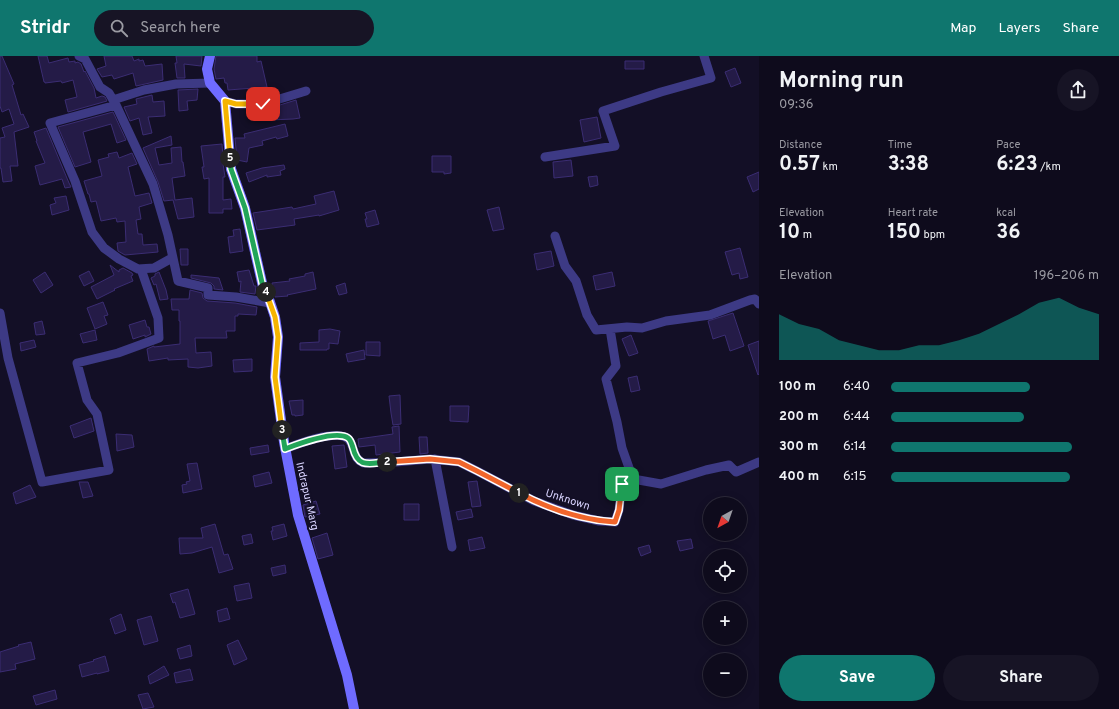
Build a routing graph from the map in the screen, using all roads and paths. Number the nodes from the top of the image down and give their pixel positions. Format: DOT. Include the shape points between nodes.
graph roads {
  1 [pos="79,56"];
  2 [pos="210,56"];
  3 [pos="704,56"];
  4 [pos="210,83"];
  5 [pos="306,91"];
  6 [pos="225,101"];
  7 [pos="114,102"];
  8 [pos="545,157"];
  9 [pos="555,236"];
  10 [pos="172,258"];
  11 [pos="141,269"];
  12 [pos="270,303"];
  13 [pos="759,304"];
  14 [pos="0,313"];
  15 [pos="610,329"];
  16 [pos="285,449"];
  17 [pos="436,459"];
  18 [pos="759,462"];
  19 [pos="633,478"];
  20 [pos="452,547"];
  21 [pos="354,709"];
  1 -- 7 [label="street" via="85,59 100,87 109,93"];
  2 -- 4 [label="street" via="207,69"];
  3 -- 8 [label="street" via="711,78 603,111 615,146"];
  4 -- 6 [label="street"];
  4 -- 7 [label="street" via="144,90"];
  5 -- 6 [label="street" via="263,104 236,104"];
  6 -- 12 [label="street, Indrapur Marg" via="231,169 245,208 263,287"];
  7 -- 10 [label="street" via="153,184"];
  7 -- 11 [label="street" via="50,123 75,181 92,232 104,248 119,259"];
  9 -- 15 [label="street" via="565,266 576,281 587,315 596,330"];
  10 -- 11 [label="street" via="154,268"];
  10 -- 12 [label="street" via="178,281 208,288 208,295"];
  11 -- 14 [label="street" via="158,318 159,338 118,353 77,363 87,400 97,414 109,470 42,482 8,358"];
  12 -- 16 [label="street, Indrapur Marg" via="278,337 275,377"];
  13 -- 15 [label="street" via="755,299 710,315 666,321 642,328"];
  15 -- 19 [label="street" via="616,366 606,379 622,448"];
  16 -- 17 [label="street, Unknown" via="330,435 342,435 351,442 354,455 363,463"];
  16 -- 21 [label="street, Indrapur Marg" via="298,515 347,675"];
  17 -- 19 [label="street, Unknown" via="459,462 534,501 599,521 615,522 622,484"];
  17 -- 20 [label="street"];
  18 -- 19 [label="street" via="736,472 729,465 661,484"];
}
